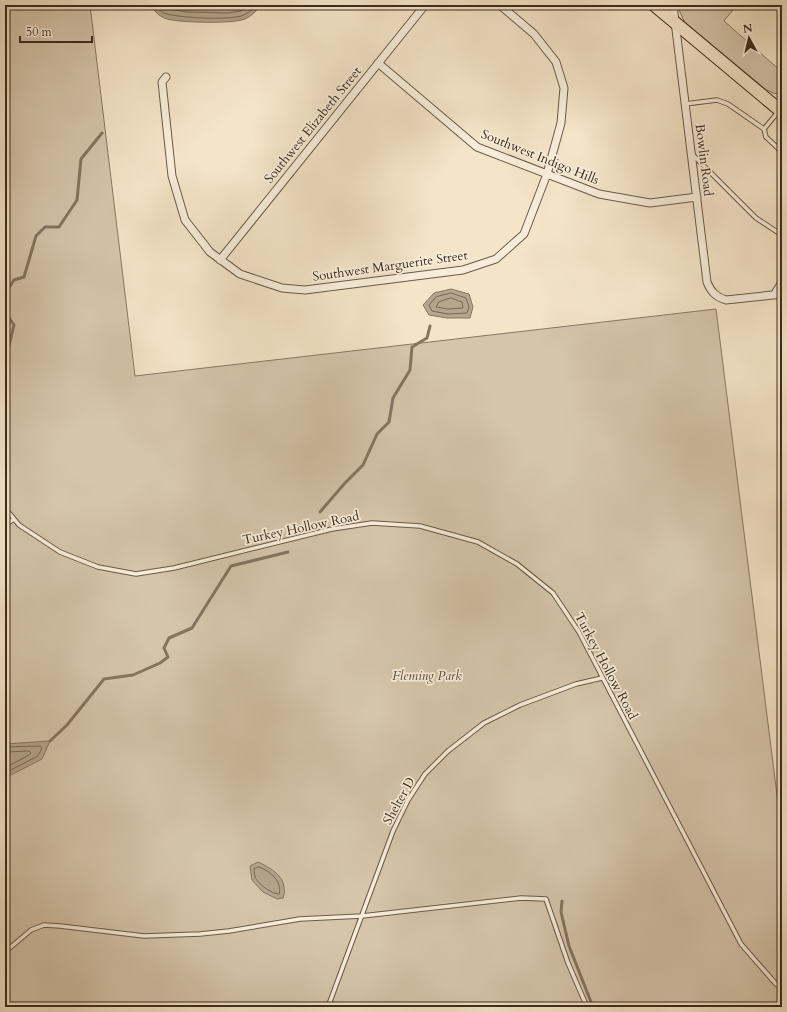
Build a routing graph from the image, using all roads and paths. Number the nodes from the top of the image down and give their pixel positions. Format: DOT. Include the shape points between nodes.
graph roads {
  1 [pos="425,5"];
  2 [pos="500,5"];
  3 [pos="654,5"];
  4 [pos="673,5"];
  5 [pos="674,22"];
  6 [pos="378,64"];
  7 [pos="166,77"];
  8 [pos="685,104"];
  9 [pos="781,110"];
  10 [pos="764,129"];
  11 [pos="782,152"];
  12 [pos="691,154"];
  13 [pos="547,174"];
  14 [pos="697,197"];
  15 [pos="782,235"];
  16 [pos="220,260"];
  17 [pos="782,279"];
  18 [pos="782,294"];
  19 [pos="772,295"];
  20 [pos="5,508"];
  21 [pos="14,519"];
  22 [pos="5,525"];
  23 [pos="602,678"];
  24 [pos="362,916"];
  25 [pos="5,952"];
  26 [pos="782,989"];
  27 [pos="328,1007"];
  28 [pos="587,1007"];
  1 -- 6 [label="street, Southwest Elizabeth Street"];
  2 -- 13 [label="street, Southwest Marguerite Street" via="534,34 556,62 564,88 561,123"];
  3 -- 5 [label="main road"];
  4 -- 5 [label="street, Bowlin Road"];
  5 -- 8 [label="street, Bowlin Road"];
  5 -- 9 [label="main road"];
  6 -- 13 [label="street, Southwest Indigo Hills" via="476,147"];
  6 -- 16 [label="street, Southwest Elizabeth Street"];
  7 -- 16 [label="street, Southwest Marguerite Street" via="162,82 172,176 185,220 210,252"];
  8 -- 10 [label="lane" via="717,100 728,104"];
  8 -- 12 [label="street, Bowlin Road"];
  9 -- 10 [label="lane"];
  10 -- 11 [label="lane" via="766,137"];
  12 -- 14 [label="street, Bowlin Road"];
  12 -- 15 [label="lane" via="756,218"];
  13 -- 14 [label="street, Southwest Indigo Hills" via="599,194 650,203"];
  13 -- 16 [label="street, Southwest Marguerite Street" via="524,234 496,259 463,270 305,290 282,288 240,274"];
  14 -- 19 [label="street, Bowlin Road" via="710,289 718,298 726,300"];
  17 -- 19 [label="lane"];
  18 -- 19 [label="street"];
  20 -- 21 [label="lane, Turkey Hollow Road"];
  21 -- 22 [label="lane"];
  21 -- 23 [label="lane, Turkey Hollow Road" via="60,552 98,567 136,574 174,568 332,529 372,523 420,526 478,542 517,564 553,593 579,632"];
  23 -- 24 [label="lane, Shelter D" via="576,684 520,705 484,723 448,751 425,774 408,800 393,831"];
  23 -- 26 [label="lane, Turkey Hollow Road" via="741,944"];
  24 -- 25 [label="lane" via="300,919 229,932 162,936 118,934 44,925 31,930"];
  24 -- 27 [label="lane, Shelter D"];
  24 -- 28 [label="lane" via="521,898 546,899 568,963"];
}
